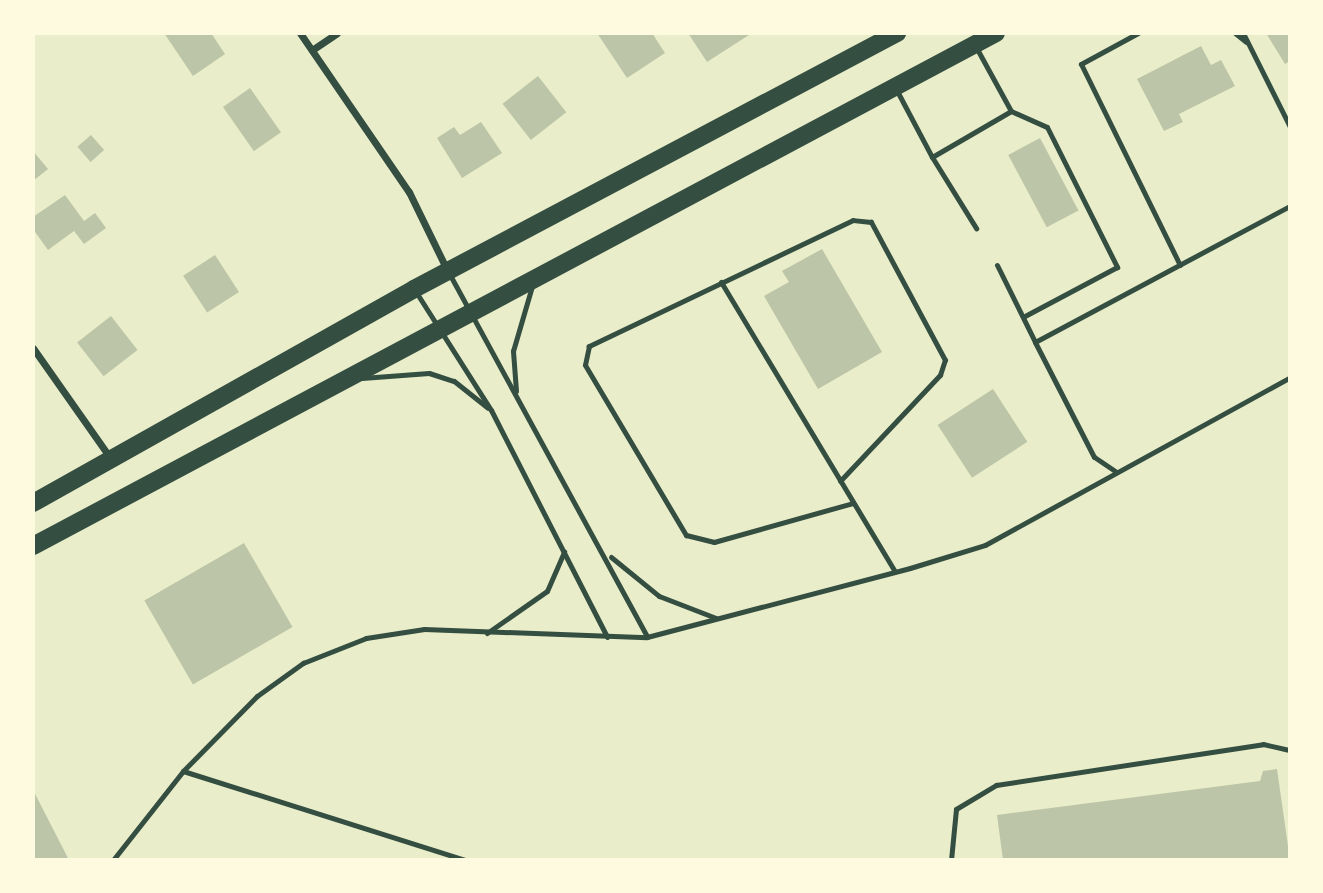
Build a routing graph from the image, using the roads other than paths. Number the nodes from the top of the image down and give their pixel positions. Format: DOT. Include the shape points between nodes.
graph roads {
  1 [pos="300,33"];
  2 [pos="337,33"];
  3 [pos="897,33"];
  4 [pos="996,33"];
  5 [pos="1138,33"];
  6 [pos="1236,33"];
  7 [pos="1243,33"];
  8 [pos="1248,44"];
  9 [pos="975,45"];
  10 [pos="312,50"];
  11 [pos="896,89"];
  12 [pos="1011,111"];
  13 [pos="1290,127"];
  14 [pos="932,157"];
  15 [pos="1290,206"];
  16 [pos="976,228"];
  17 [pos="997,265"];
  18 [pos="1180,265"];
  19 [pos="449,272"];
  20 [pos="538,274"];
  21 [pos="721,282"];
  22 [pos="414,289"];
  23 [pos="469,309"];
  24 [pos="1023,317"];
  25 [pos="437,325"];
  26 [pos="1035,342"];
  27 [pos="33,348"];
  28 [pos="1290,377"];
  29 [pos="331,383"];
  30 [pos="517,398"];
  31 [pos="491,410"];
  32 [pos="113,463"];
  33 [pos="1115,471"];
  34 [pos="840,481"];
  35 [pos="33,503"];
  36 [pos="853,503"];
  37 [pos="33,546"];
  38 [pos="606,550"];
  39 [pos="564,552"];
  40 [pos="895,572"];
  41 [pos="716,618"];
  42 [pos="486,633"];
  43 [pos="607,637"];
  44 [pos="647,637"];
  45 [pos="1290,750"];
  46 [pos="183,771"];
  47 [pos="113,860"];
  48 [pos="466,860"];
  49 [pos="951,860"];
  1 -- 10 [label="street"];
  2 -- 10 [label="street"];
  3 -- 19 [label="main road"];
  4 -- 9 [label="main road"];
  5 -- 18 [label="lane" via="1081,64"];
  6 -- 8 [label="lane"];
  7 -- 8 [label="lane"];
  8 -- 13 [label="lane"];
  9 -- 11 [label="main road"];
  9 -- 12 [label="lane"];
  10 -- 19 [label="street" via="409,192"];
  11 -- 14 [label="lane"];
  11 -- 20 [label="main road"];
  12 -- 14 [label="lane"];
  12 -- 24 [label="lane" via="1047,127 1117,267"];
  14 -- 16 [label="lane"];
  15 -- 18 [label="lane"];
  17 -- 24 [label="lane"];
  18 -- 26 [label="lane"];
  19 -- 22 [label="main road"];
  19 -- 23 [label="lane"];
  20 -- 23 [label="main road"];
  20 -- 30 [label="lane" via="517,323"];
  21 -- 34 [label="lane"];
  21 -- 34 [label="lane" via="853,220 876,226 945,360 940,375"];
  21 -- 36 [label="lane" via="597,339 586,354 586,365 677,527 698,542 715,542"];
  22 -- 25 [label="lane"];
  22 -- 32 [label="main road"];
  23 -- 25 [label="main road"];
  23 -- 30 [label="lane"];
  24 -- 26 [label="lane"];
  25 -- 29 [label="main road"];
  25 -- 31 [label="lane"];
  26 -- 33 [label="lane" via="1094,457"];
  27 -- 32 [label="street"];
  28 -- 33 [label="lane"];
  29 -- 31 [label="lane" via="429,373 454,381"];
  29 -- 37 [label="main road"];
  30 -- 38 [label="lane"];
  31 -- 39 [label="lane"];
  32 -- 35 [label="main road"];
  33 -- 40 [label="lane" via="985,545"];
  34 -- 36 [label="lane"];
  36 -- 40 [label="lane"];
  38 -- 41 [label="lane" via="659,596"];
  38 -- 44 [label="lane"];
  39 -- 42 [label="lane" via="547,591"];
  39 -- 43 [label="lane"];
  40 -- 41 [label="lane"];
  41 -- 44 [label="lane"];
  42 -- 43 [label="lane"];
  42 -- 46 [label="lane" via="424,629 391,634 303,663 257,696"];
  43 -- 44 [label="lane"];
  45 -- 49 [label="lane" via="1263,744 996,785 956,809"];
  46 -- 47 [label="lane"];
  46 -- 48 [label="lane"];
}
